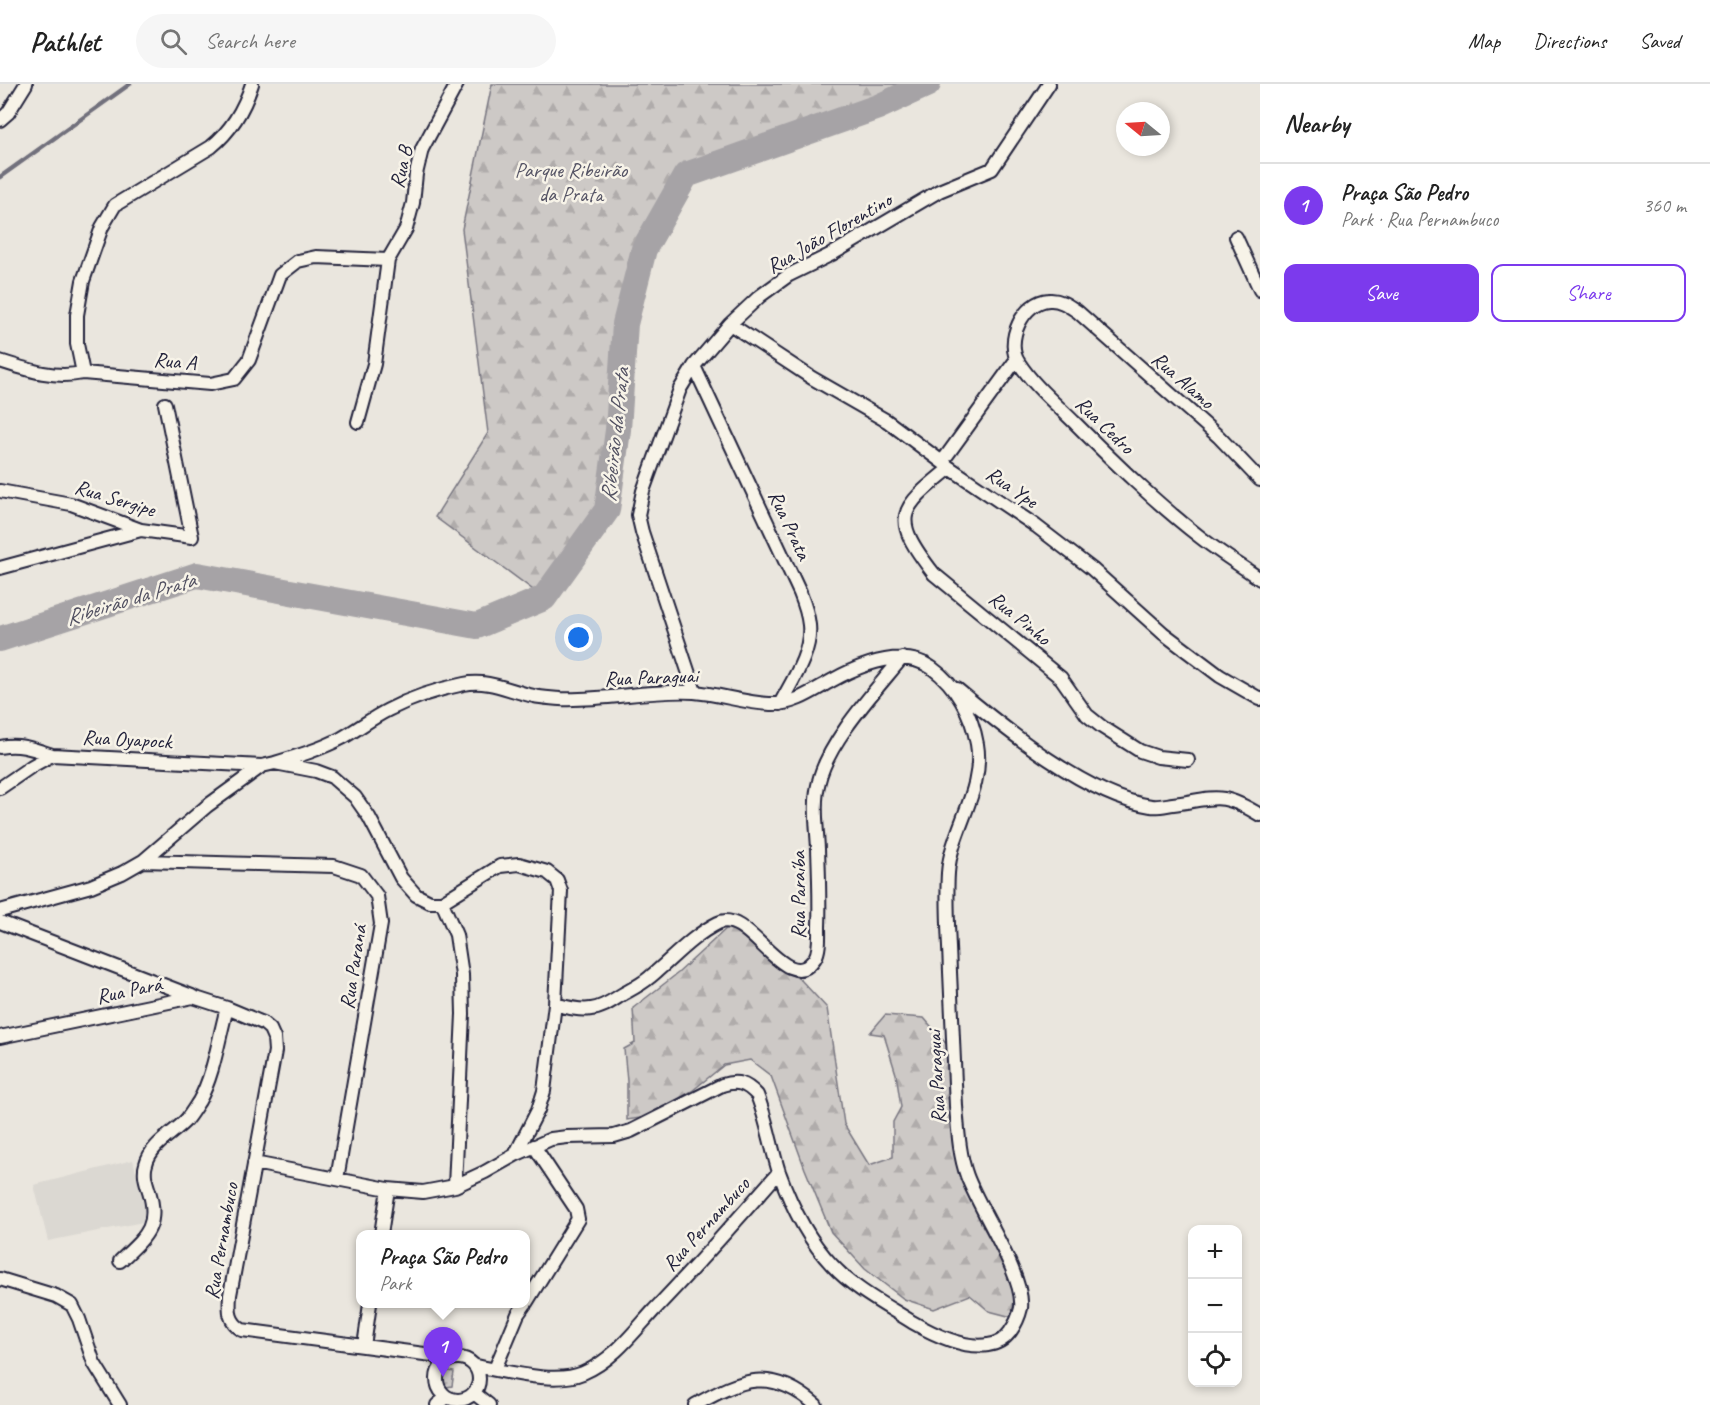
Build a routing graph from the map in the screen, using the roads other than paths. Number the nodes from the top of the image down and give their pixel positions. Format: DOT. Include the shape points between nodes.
graph roads {
  1 [pos="26,84"];
  2 [pos="252,84"];
  3 [pos="457,84"];
  4 [pos="1050,84"];
  5 [pos="0,120"];
  6 [pos="1236,237"];
  7 [pos="388,260"];
  8 [pos="1260,290"];
  9 [pos="730,324"];
  10 [pos="1016,360"];
  11 [pos="0,361"];
  12 [pos="694,366"];
  13 [pos="83,373"];
  14 [pos="165,404"];
  15 [pos="358,422"];
  16 [pos="946,465"];
  17 [pos="1260,480"];
  18 [pos="4,493"];
  19 [pos="141,530"];
  20 [pos="0,568"];
  21 [pos="1260,579"];
  22 [pos="903,658"];
  23 [pos="944,678"];
  24 [pos="695,692"];
  25 [pos="1260,699"];
  26 [pos="780,704"];
  27 [pos="0,747"];
  28 [pos="52,755"];
  29 [pos="1188,760"];
  30 [pos="275,763"];
  31 [pos="262,766"];
  32 [pos="0,788"];
  33 [pos="1260,815"];
  34 [pos="143,861"];
  35 [pos="442,902"];
  36 [pos="0,911"];
  37 [pos="0,922"];
  38 [pos="193,997"];
  39 [pos="555,1004"];
  40 [pos="227,1008"];
  41 [pos="263,1023"];
  42 [pos="0,1037"];
  43 [pos="534,1146"];
  44 [pos="515,1155"];
  45 [pos="254,1163"];
  46 [pos="779,1172"];
  47 [pos="337,1179"];
  48 [pos="455,1186"];
  49 [pos="388,1189"];
  50 [pos="382,1230"];
  51 [pos="120,1261"];
  52 [pos="0,1279"];
  53 [pos="530,1295"];
  54 [pos="369,1308"];
  55 [pos="522,1308"];
  56 [pos="364,1346"];
  57 [pos="446,1362"];
  58 [pos="475,1366"];
  59 [pos="495,1369"];
  60 [pos="474,1393"];
  61 [pos="447,1397"];
  62 [pos="120,1405"];
  63 [pos="437,1405"];
  64 [pos="489,1405"];
  65 [pos="695,1405"];
  66 [pos="816,1405"];
  1 -- 5 [label="street"];
  2 -- 13 [label="street" via="247,100 223,137 115,205 102,227 83,281 77,315"];
  3 -- 7 [label="street, Rua B" via="422,149 406,229"];
  4 -- 9 [label="street, Rua João Florentino" via="992,169 939,191 832,254 789,274"];
  6 -- 8 [label="street"];
  7 -- 13 [label="street, Rua A" via="316,257 297,261 280,275 249,360 234,379 210,384"];
  7 -- 15 [label="street" via="374,364"];
  9 -- 12 [label="street, Rua João Florentino"];
  9 -- 16 [label="street, Rua Ype" via="887,421"];
  10 -- 16 [label="street"];
  10 -- 17 [label="street, Rua Alamo" via="1017,326 1037,302 1050,299 1064,303 1219,437"];
  10 -- 21 [label="street, Rua Cedro" via="1104,453 1167,510"];
  11 -- 13 [label="street, Rua A" via="51,375"];
  12 -- 24 [label="street, Rua João Florentino" via="677,399 638,515"];
  12 -- 26 [label="street, Rua Prata" via="800,593 810,626 805,655"];
  14 -- 19 [label="street, Rua Sergipe" via="192,537"];
  16 -- 25 [label="street, Rua Ype" via="1092,569 1163,633 1220,676"];
  16 -- 29 [label="street, Rua Pinho" via="908,505 905,515 905,527 918,554 934,574 1061,678 1088,715 1102,727 1140,751"];
  18 -- 19 [label="street, Rua Sergipe" via="71,504"];
  19 -- 20 [label="street"];
  22 -- 23 [label="street, Rua Paraguai" via="927,664"];
  22 -- 26 [label="street, Rua Paraguai" via="879,661"];
  22 -- 39 [label="street, Rua Paraíba" via="840,738 818,782 820,890 816,957 806,966 793,968 780,962 745,928 734,921 721,921 648,979 609,1003 591,1009"];
  23 -- 33 [label="street" via="1041,754 1118,798 1153,807 1221,797 1235,800"];
  23 -- 46 [label="street, Rua Paraguai" via="959,698 977,747 972,794 948,868 958,1134 966,1172 1020,1290 1016,1324 1004,1339 992,1345 974,1346 921,1327 860,1289 832,1266 812,1240"];
  24 -- 26 [label="street, Rua Paraguai" via="750,703"];
  24 -- 30 [label="street, Rua Paraguai" via="562,699 535,696 496,684 458,685 392,707 342,738"];
  27 -- 28 [label="street" via="25,746"];
  28 -- 31 [label="street, Rua Oyapock"];
  28 -- 32 [label="street, Rua Oyapock"];
  30 -- 31 [label="street, Rua Paraguai"];
  30 -- 35 [label="street" via="332,777 356,797 401,878 416,895 430,902"];
  31 -- 34 [label="street" via="207,806"];
  34 -- 36 [label="street" via="91,886"];
  34 -- 47 [label="street, Rua Paraná" via="334,866 361,875 377,896 381,924"];
  35 -- 39 [label="street" via="500,866 519,864 547,872 557,880 561,891"];
  35 -- 48 [label="street" via="456,935 462,975"];
  37 -- 38 [label="street"];
  38 -- 40 [label="street, Rua Pará"];
  38 -- 42 [label="street, Rua Pará"];
  39 -- 44 [label="street" via="544,1091"];
  40 -- 41 [label="street, Rua Pará"];
  40 -- 51 [label="street" via="200,1099 186,1119 152,1150 146,1163 145,1178 154,1207 152,1223"];
  41 -- 45 [label="street, Rua Pernambuco" via="274,1038 275,1051"];
  43 -- 44 [label="street, Rua Paraguai"];
  43 -- 46 [label="street, Rua Paraguai" via="551,1139 614,1136 631,1131 732,1082 750,1087 757,1095"];
  43 -- 53 [label="street" via="576,1209 578,1219"];
  44 -- 48 [label="street, Rua Paraguai"];
  45 -- 47 [label="street, Rua Paraguai"];
  45 -- 56 [label="street, Rua Pernambuco" via="230,1295 229,1315 234,1325 242,1330"];
  46 -- 59 [label="street, Rua Pernambuco" via="608,1359 582,1374 566,1377"];
  47 -- 49 [label="street, Rua Paraguai"];
  48 -- 49 [label="street, Rua Paraguai" via="423,1192"];
  49 -- 50 [label="street"];
  52 -- 62 [label="street" via="56,1296 72,1305 94,1363"];
  54 -- 56 [label="street"];
  55 -- 59 [label="street"];
  56 -- 57 [label="street, Rua Pernambuco" via="432,1355"];
  57 -- 58 [label="street" via="458,1358"];
  57 -- 61 [label="street" via="439,1371 438,1383"];
  58 -- 59 [label="street, Rua Pernambuco"];
  58 -- 60 [label="street" via="479,1380"];
  60 -- 61 [label="street" via="462,1400"];
  60 -- 64 [label="street"];
  61 -- 63 [label="street"];
  65 -- 66 [label="street" via="725,1388 767,1380 802,1392"];
}
